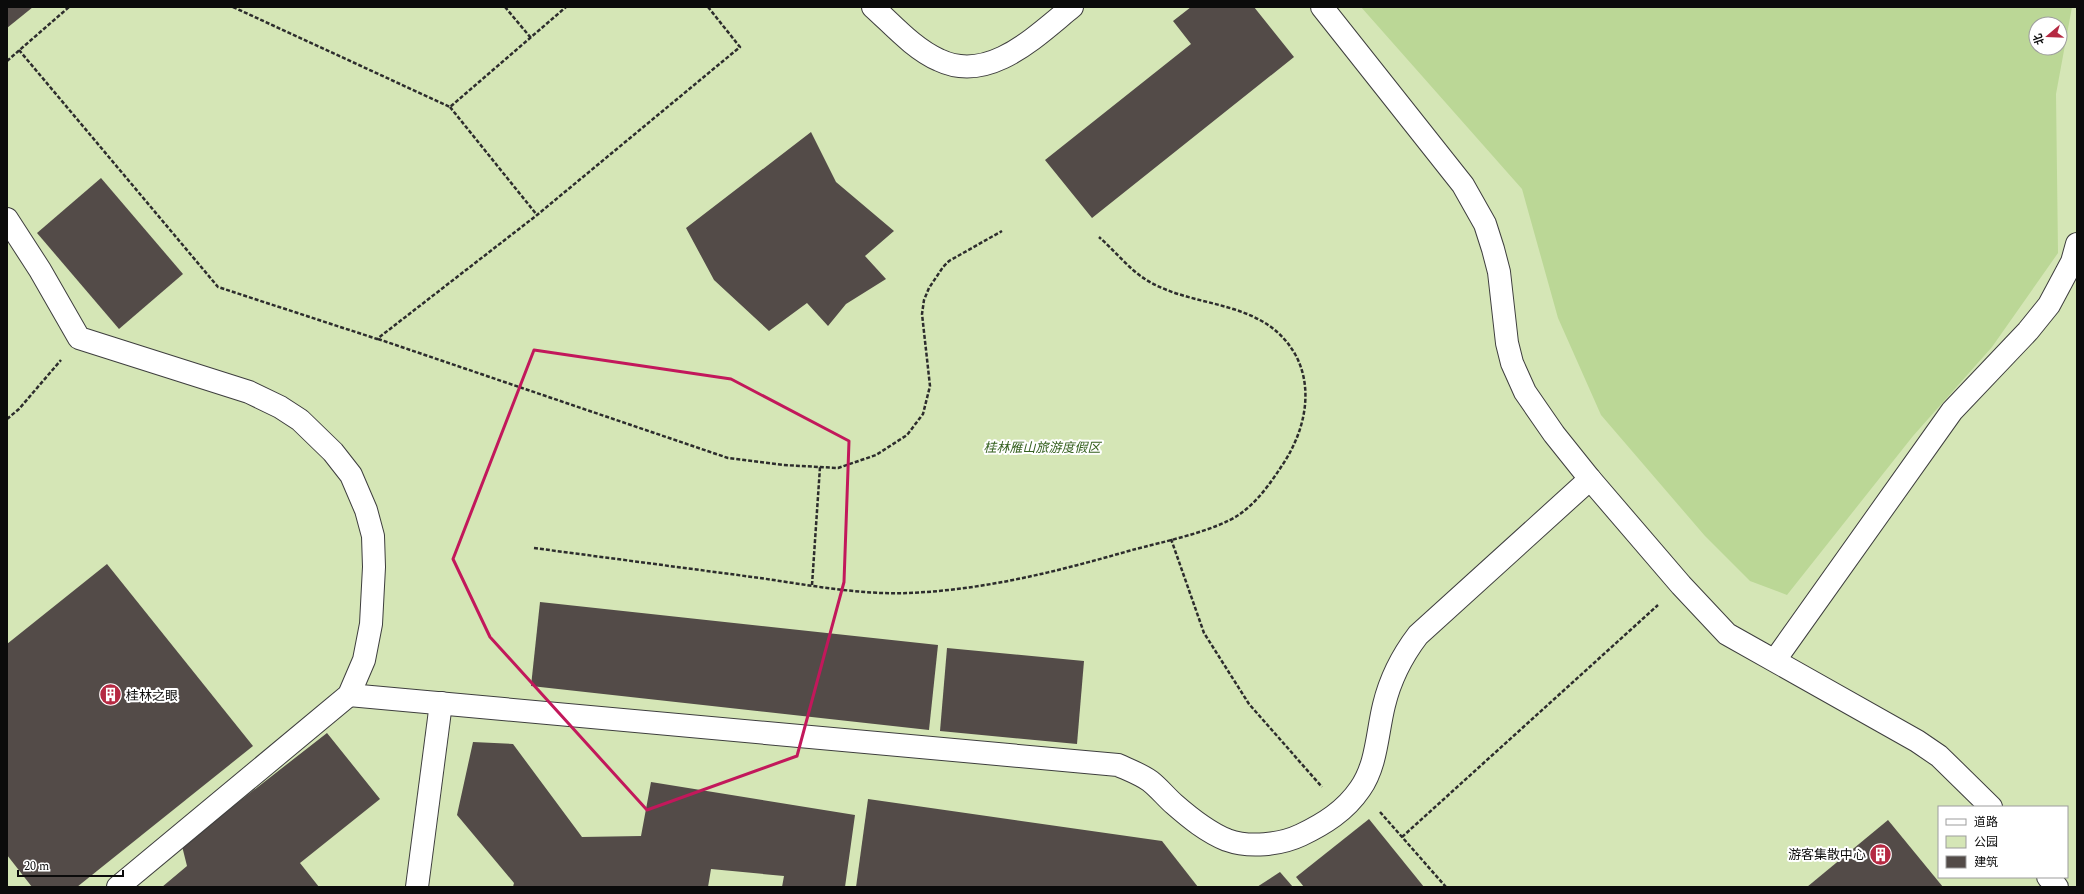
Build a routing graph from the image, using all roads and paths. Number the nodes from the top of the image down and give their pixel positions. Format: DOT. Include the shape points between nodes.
graph roads {
  1 [pos="69,7"];
  2 [pos="233,7"];
  3 [pos="505,7"];
  4 [pos="566,7"];
  5 [pos="708,7"];
  6 [pos="872,7"];
  7 [pos="1072,7"];
  8 [pos="1322,7"];
  9 [pos="531,38"];
  10 [pos="19,50"];
  11 [pos="7,61"];
  12 [pos="450,107"];
  13 [pos="537,215"];
  14 [pos="7,219"];
  15 [pos="1002,231"];
  16 [pos="1099,237"];
  17 [pos="2077,244"];
  18 [pos="79,338"];
  19 [pos="377,339"];
  20 [pos="7,419"];
  21 [pos="820,467"];
  22 [pos="1590,479"];
  23 [pos="1171,539"];
  24 [pos="534,548"];
  25 [pos="812,585"];
  26 [pos="1681,585"];
  27 [pos="1775,660"];
  28 [pos="349,695"];
  29 [pos="441,703"];
  30 [pos="1360,790"];
  31 [pos="1990,806"];
  32 [pos="1342,810"];
  33 [pos="1402,837"];
  34 [pos="2049,878"];
  35 [pos="118,887"];
  36 [pos="417,887"];
  37 [pos="1446,887"];
  38 [pos="2057,887"];
  1 -- 10 [label="path"];
  2 -- 12 [label="path"];
  3 -- 9 [label="path"];
  4 -- 9 [label="path"];
  5 -- 13 [label="path" via="740,48"];
  6 -- 7 [label="street" via="925,52 944,62 964,66 1001,59 1028,42"];
  8 -- 22 [label="street" via="1463,185 1475,204 1485,224 1499,272 1507,343 1512,363 1525,392"];
  9 -- 12 [label="path"];
  10 -- 11 [label="path"];
  10 -- 19 [label="path" via="218,287"];
  12 -- 13 [label="path"];
  13 -- 19 [label="path"];
  14 -- 18 [label="street"];
  15 -- 21 [label="path" via="949,261 929,288 922,314 930,386 923,414 907,435 876,455 838,468"];
  16 -- 23 [label="path" via="1144,279 1178,295 1227,306 1256,318 1271,328 1289,345 1306,382 1304,411 1298,437 1286,460 1262,493 1238,516"];
  17 -- 27 [label="street" via="2072,262 2049,305 2028,331 1952,411"];
  18 -- 20 [label="path"];
  18 -- 28 [label="street" via="249,392 280,407 300,420 333,452 351,475 366,510 373,536 374,567 371,624 364,660"];
  19 -- 21 [label="path" via="728,458"];
  21 -- 25 [label="path"];
  22 -- 26 [label="street"];
  22 -- 30 [label="street" via="1418,635 1407,648 1393,676 1384,704 1372,764"];
  23 -- 25 [label="path" via="1058,571 1008,582 934,592 904,593"];
  23 -- 32 [label="path" via="1204,633 1249,704"];
  24 -- 25 [label="path"];
  26 -- 27 [label="street" via="1727,634"];
  26 -- 33 [label="path"];
  27 -- 31 [label="street" via="1917,741 1939,756"];
  28 -- 29 [label="street"];
  28 -- 35 [label="street"];
  29 -- 32 [label="street" via="1118,765 1151,782 1201,826 1228,840 1244,844 1295,838 1328,822"];
  29 -- 36 [label="street"];
  30 -- 32 [label="street"];
  30 -- 33 [label="path"];
  33 -- 37 [label="path"];
  34 -- 38 [label="street"];
}
